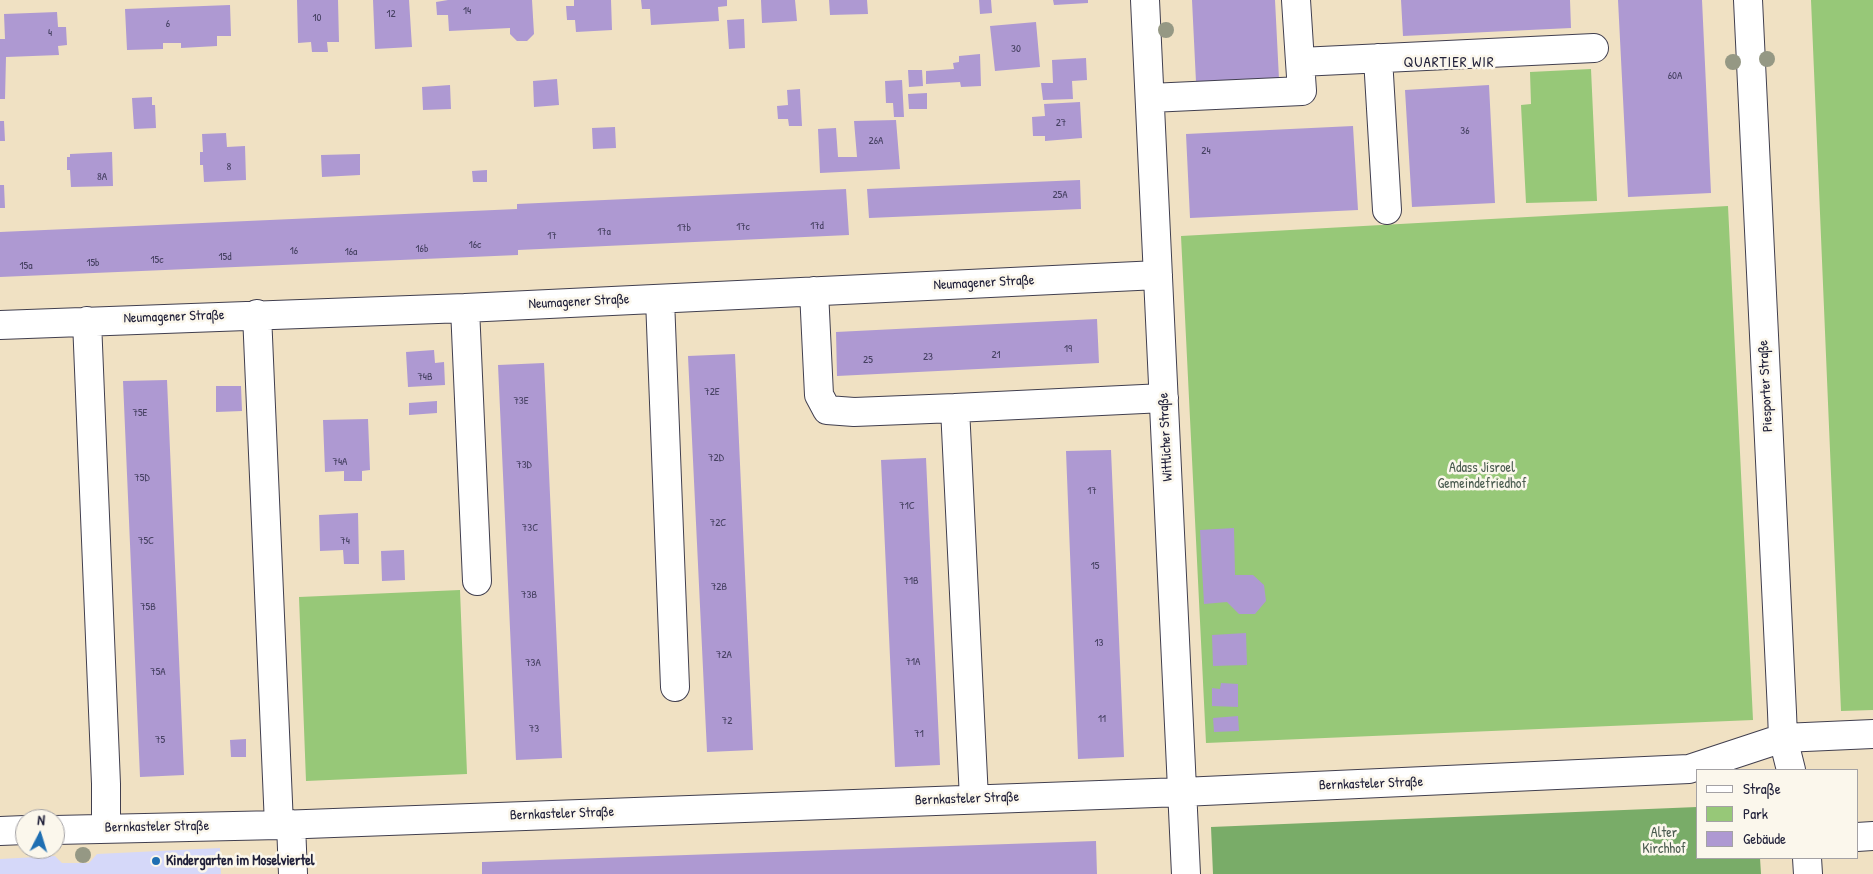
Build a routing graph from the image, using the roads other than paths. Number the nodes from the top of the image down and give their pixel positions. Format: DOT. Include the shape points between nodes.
graph roads {
  1 [pos="1145,0"];
  2 [pos="1296,0"];
  3 [pos="1748,0"];
  4 [pos="1594,48"];
  5 [pos="1378,58"];
  6 [pos="1300,62"];
  7 [pos="1150,98"];
  8 [pos="1387,210"];
  9 [pos="1158,275"];
  10 [pos="814,291"];
  11 [pos="660,299"];
  12 [pos="465,308"];
  13 [pos="257,314"];
  14 [pos="87,321"];
  15 [pos="0,325"];
  16 [pos="1164,398"];
  17 [pos="955,408"];
  18 [pos="477,581"];
  19 [pos="675,687"];
  20 [pos="1873,734"];
  21 [pos="1783,738"];
  22 [pos="1791,769"];
  23 [pos="1182,792"];
  24 [pos="974,799"];
  25 [pos="285,825"];
  26 [pos="106,828"];
  27 [pos="15,830"];
  28 [pos="65,830"];
  29 [pos="0,831"];
  30 [pos="1873,836"];
  31 [pos="1858,837"];
  32 [pos="1808,859"];
  33 [pos="293,874"];
  34 [pos="1186,874"];
  35 [pos="1808,874"];
  1 -- 7 [label="street, Wittlicher Straße"];
  2 -- 6 [label="street"];
  3 -- 21 [label="street, Piesporter Straße"];
  4 -- 5 [label="street"];
  5 -- 6 [label="street"];
  5 -- 8 [label="street"];
  6 -- 7 [label="street" via="1302,91"];
  7 -- 9 [label="street, Wittlicher Straße"];
  9 -- 10 [label="street, Neumagener Straße"];
  9 -- 16 [label="street, Wittlicher Straße"];
  10 -- 11 [label="street, Neumagener Straße"];
  10 -- 17 [label="street" via="819,395 827,410"];
  11 -- 12 [label="street, Neumagener Straße"];
  11 -- 19 [label="street"];
  12 -- 13 [label="street, Neumagener Straße"];
  12 -- 18 [label="street"];
  13 -- 14 [label="street, Neumagener Straße"];
  13 -- 25 [label="street"];
  14 -- 15 [label="street, Neumagener Straße"];
  14 -- 26 [label="street"];
  16 -- 17 [label="street"];
  16 -- 23 [label="street, Wittlicher Straße"];
  17 -- 24 [label="street"];
  20 -- 21 [label="street, Bernkasteler Straße"];
  21 -- 22 [label="street, Piesporter Straße"];
  21 -- 23 [label="street, Bernkasteler Straße" via="1689,769"];
  23 -- 24 [label="street, Bernkasteler Straße"];
  23 -- 34 [label="street, Wittlicher Straße"];
  24 -- 25 [label="street, Bernkasteler Straße"];
  25 -- 26 [label="street, Bernkasteler Straße"];
  25 -- 33 [label="street"];
  26 -- 28 [label="street, Bernkasteler Straße"];
  27 -- 29 [label="street"];
  30 -- 31 [label="street"];
  32 -- 35 [label="street"];
}
